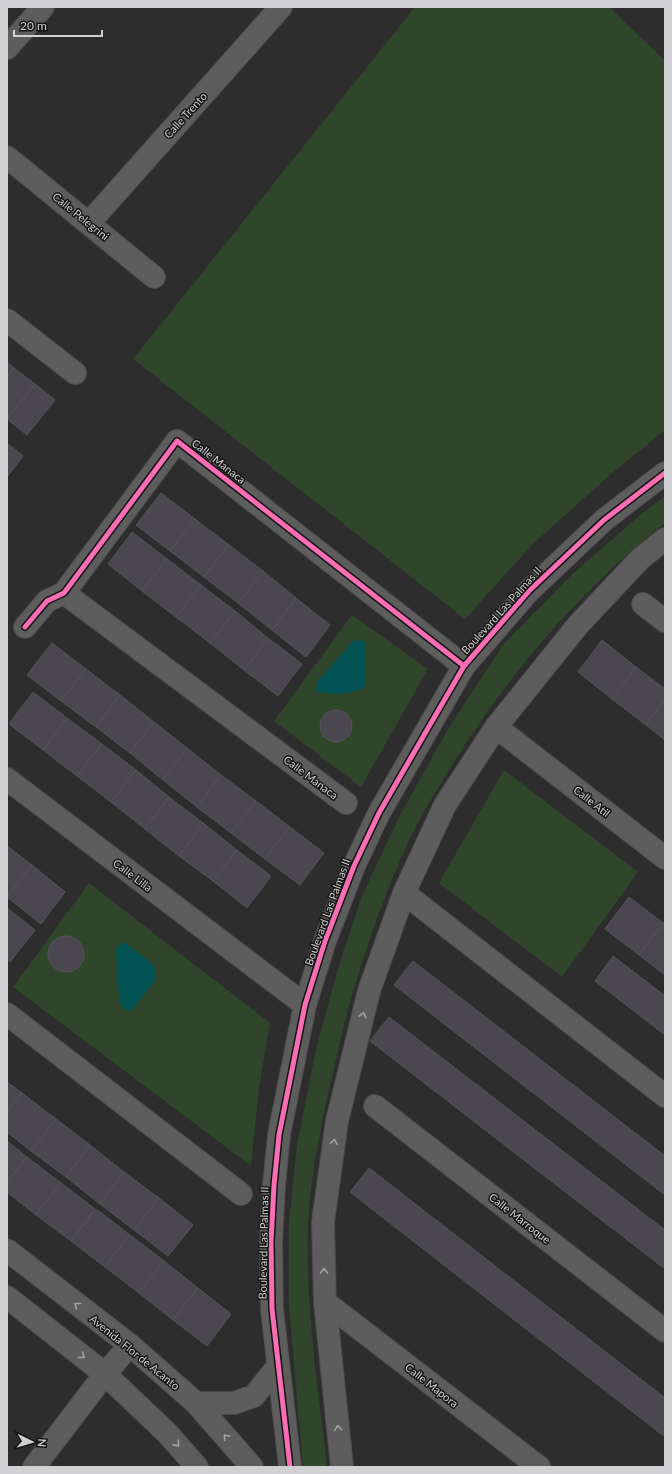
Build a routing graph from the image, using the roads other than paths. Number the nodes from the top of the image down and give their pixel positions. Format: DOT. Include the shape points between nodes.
graph roads {
  1 [pos="43,7"];
  2 [pos="281,7"];
  3 [pos="7,48"];
  4 [pos="7,157"];
  5 [pos="89,223"];
  6 [pos="154,277"];
  7 [pos="7,320"];
  8 [pos="75,373"];
  9 [pos="665,473"];
  10 [pos="665,540"];
  11 [pos="64,593"];
  12 [pos="643,604"];
  13 [pos="665,621"];
  14 [pos="25,627"];
  15 [pos="464,666"];
  16 [pos="496,727"];
  17 [pos="7,779"];
  18 [pos="346,803"];
  19 [pos="665,858"];
  20 [pos="404,893"];
  21 [pos="305,1005"];
  22 [pos="7,1014"];
  23 [pos="665,1096"];
  24 [pos="375,1106"];
  25 [pos="241,1194"];
  26 [pos="7,1250"];
  27 [pos="7,1298"];
  28 [pos="325,1302"];
  29 [pos="665,1331"];
  30 [pos="130,1345"];
  31 [pos="278,1366"];
  32 [pos="105,1374"];
  33 [pos="196,1403"];
  34 [pos="34,1467"];
  35 [pos="198,1467"];
  36 [pos="252,1467"];
  37 [pos="290,1467"];
  38 [pos="342,1467"];
  39 [pos="539,1467"];
  1 -- 3 [label="street"];
  2 -- 5 [label="street, Calle Trento"];
  4 -- 5 [label="street, Calle Pelegrini"];
  5 -- 6 [label="street, Calle Pelegrini"];
  7 -- 8 [label="street"];
  9 -- 15 [label="street, Boulevard Las Palmas II" via="604,520 529,591"];
  10 -- 16 [label="street" via="640,559 578,625"];
  11 -- 14 [label="street, Calle Manaca" via="46,601"];
  11 -- 15 [label="street, Calle Manaca" via="177,442"];
  11 -- 18 [label="street, Calle Manaca"];
  12 -- 13 [label="street"];
  15 -- 21 [label="street, Boulevard Las Palmas II" via="376,819 354,866 325,941"];
  16 -- 19 [label="street, Calle Atil"];
  16 -- 20 [label="street" via="445,805"];
  17 -- 21 [label="street, Calle Lilla"];
  20 -- 23 [label="street"];
  28 -- 20 [label="street, one-way" via="323,1222 337,1121 369,991"];
  21 -- 31 [label="street, Boulevard Las Palmas II" via="280,1135 274,1185 271,1242 272,1309"];
  22 -- 25 [label="street"];
  24 -- 29 [label="street, Calle Marroque"];
  30 -- 26 [label="street, Avenida Flor de Acanto, one-way"];
  27 -- 32 [label="street, one-way"];
  38 -- 28 [label="street, one-way"];
  28 -- 39 [label="street, Calle Mapora"];
  30 -- 32 [label="street"];
  30 -- 33 [label="street, Avenida Flor de Acanto"];
  31 -- 33 [label="street" via="254,1396 234,1403"];
  31 -- 37 [label="street, Boulevard Las Palmas II"];
  32 -- 34 [label="street"];
  32 -- 35 [label="street, one-way" via="167,1433"];
  36 -- 33 [label="street, Avenida Flor de Acanto, one-way"];
}
